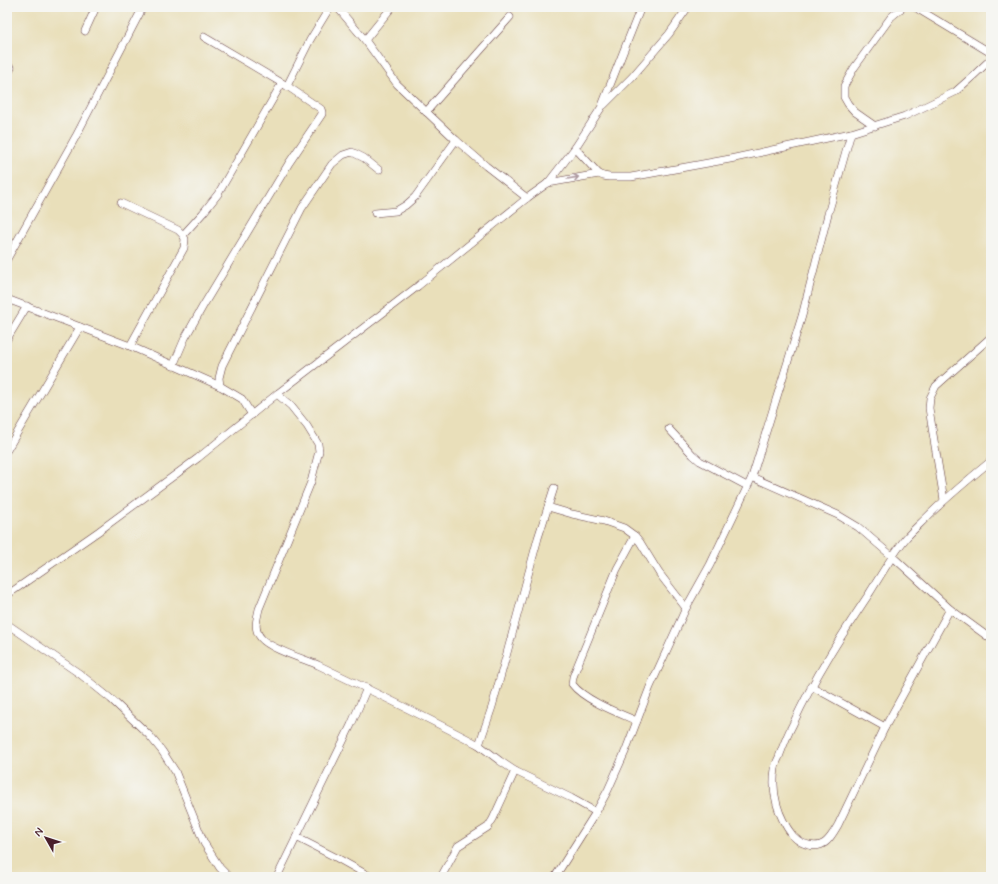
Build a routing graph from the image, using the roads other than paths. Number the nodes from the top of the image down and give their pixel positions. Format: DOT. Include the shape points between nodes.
graph roads {
  1 [pos="96,7"];
  2 [pos="143,7"];
  3 [pos="330,7"];
  4 [pos="337,7"];
  5 [pos="392,7"];
  6 [pos="641,7"];
  7 [pos="688,7"];
  8 [pos="903,7"];
  9 [pos="914,7"];
  10 [pos="510,17"];
  11 [pos="85,31"];
  12 [pos="204,37"];
  13 [pos="365,40"];
  14 [pos="991,53"];
  15 [pos="991,59"];
  16 [pos="11,68"];
  17 [pos="7,75"];
  18 [pos="284,84"];
  19 [pos="601,108"];
  20 [pos="426,112"];
  21 [pos="875,126"];
  22 [pos="851,133"];
  23 [pos="456,140"];
  24 [pos="576,148"];
  25 [pos="379,170"];
  26 [pos="599,174"];
  27 [pos="548,183"];
  28 [pos="527,198"];
  29 [pos="121,204"];
  30 [pos="375,213"];
  31 [pos="183,235"];
  32 [pos="7,259"];
  33 [pos="7,299"];
  34 [pos="27,306"];
  35 [pos="80,327"];
  36 [pos="991,337"];
  37 [pos="7,339"];
  38 [pos="130,346"];
  39 [pos="173,366"];
  40 [pos="220,386"];
  41 [pos="277,394"];
  42 [pos="252,415"];
  43 [pos="669,429"];
  44 [pos="7,450"];
  45 [pos="991,461"];
  46 [pos="752,477"];
  47 [pos="747,486"];
  48 [pos="554,488"];
  49 [pos="944,500"];
  50 [pos="548,508"];
  51 [pos="634,536"];
  52 [pos="893,557"];
  53 [pos="7,595"];
  54 [pos="686,608"];
  55 [pos="950,609"];
  56 [pos="7,624"];
  57 [pos="991,639"];
  58 [pos="811,686"];
  59 [pos="367,688"];
  60 [pos="637,721"];
  61 [pos="885,727"];
  62 [pos="479,745"];
  63 [pos="514,771"];
  64 [pos="596,812"];
  65 [pos="296,837"];
  66 [pos="229,877"];
  67 [pos="277,877"];
  68 [pos="371,877"];
  69 [pos="441,877"];
  70 [pos="555,877"];
  1 -- 11 [label="street"];
  2 -- 32 [label="street" via="76,136"];
  3 -- 18 [label="street"];
  4 -- 13 [label="street"];
  5 -- 13 [label="street"];
  6 -- 19 [label="street"];
  7 -- 19 [label="street" via="669,34 632,77"];
  8 -- 21 [label="street" via="891,17 844,86 844,97 848,104"];
  9 -- 14 [label="street"];
  10 -- 20 [label="street"];
  12 -- 18 [label="street"];
  13 -- 20 [label="street" via="398,84"];
  15 -- 21 [label="street" via="955,92 905,116"];
  16 -- 17 [label="street"];
  18 -- 31 [label="street" via="218,194"];
  18 -- 39 [label="street" via="321,109 322,114 289,163 206,300"];
  19 -- 24 [label="street"];
  20 -- 23 [label="street"];
  21 -- 22 [label="street"];
  22 -- 26 [label="street" via="632,177 609,177"];
  22 -- 46 [label="street" via="802,316"];
  23 -- 28 [label="street"];
  23 -- 30 [label="street" via="406,205 396,211"];
  24 -- 26 [label="street"];
  24 -- 27 [label="street"];
  25 -- 40 [label="street" via="352,152 343,155 332,164 302,208 250,310 222,366"];
  27 -- 26 [label="street, one-way"];
  27 -- 28 [label="street"];
  28 -- 41 [label="street" via="418,286"];
  29 -- 31 [label="street" via="178,230"];
  31 -- 38 [label="street" via="184,248"];
  33 -- 34 [label="street"];
  34 -- 35 [label="street"];
  34 -- 37 [label="street"];
  35 -- 38 [label="street"];
  35 -- 44 [label="street"];
  36 -- 49 [label="street" via="936,386 930,398 929,408"];
  38 -- 39 [label="street"];
  39 -- 40 [label="street"];
  40 -- 42 [label="street" via="242,399"];
  41 -- 42 [label="street"];
  41 -- 59 [label="street" via="291,406 307,426 318,444 319,451 311,482 259,609 257,632 273,646"];
  42 -- 53 [label="street" via="99,532"];
  43 -- 47 [label="street" via="700,461"];
  45 -- 49 [label="street"];
  46 -- 47 [label="street"];
  46 -- 52 [label="street" via="838,515 858,527"];
  47 -- 54 [label="street" via="710,565"];
  48 -- 50 [label="street"];
  49 -- 52 [label="street" via="905,539"];
  50 -- 51 [label="street" via="604,521 624,528"];
  50 -- 62 [label="street"];
  51 -- 54 [label="street"];
  51 -- 60 [label="street" via="606,594 572,684 584,696"];
  52 -- 55 [label="street"];
  52 -- 58 [label="street"];
  54 -- 60 [label="street"];
  55 -- 57 [label="street"];
  55 -- 61 [label="street"];
  56 -- 66 [label="street" via="80,674 149,735 175,771 204,842 220,868"];
  58 -- 61 [label="street"];
  58 -- 61 [label="street" via="784,741 775,768 776,804 787,828 803,844 822,845 830,838"];
  59 -- 62 [label="street"];
  59 -- 65 [label="street"];
  60 -- 64 [label="street"];
  62 -- 63 [label="street"];
  63 -- 64 [label="street"];
  63 -- 69 [label="street" via="488,827 458,846"];
  64 -- 70 [label="street"];
  65 -- 67 [label="street"];
  65 -- 68 [label="street"];
}
